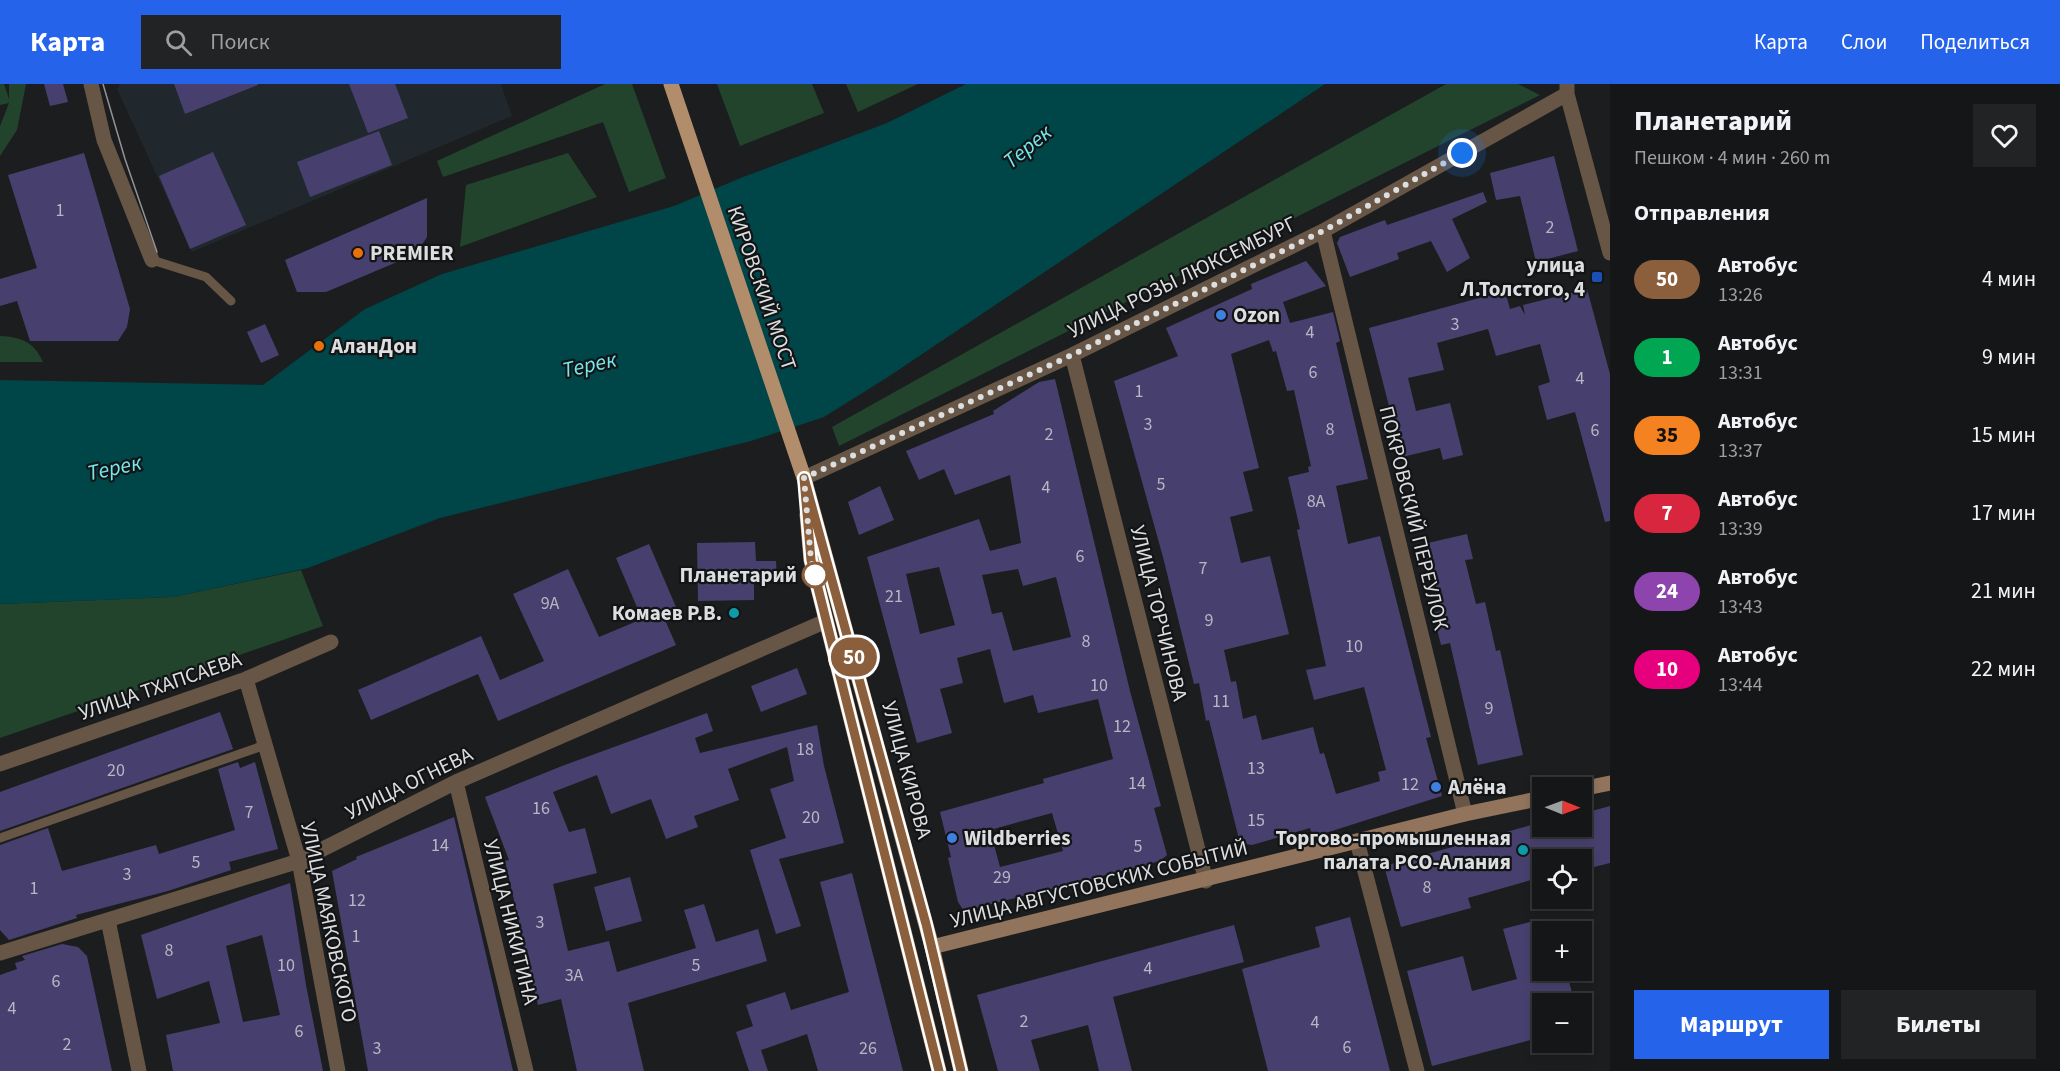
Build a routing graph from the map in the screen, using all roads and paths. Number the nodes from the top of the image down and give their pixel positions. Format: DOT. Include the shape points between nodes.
graph roads {
  1 [pos="91,84"];
  2 [pos="671,84"];
  3 [pos="1567,89"];
  4 [pos="1604,209"];
  5 [pos="1323,231"];
  6 [pos="1610,253"];
  7 [pos="152,260"];
  8 [pos="231,301"];
  9 [pos="1072,355"];
  10 [pos="802,471"];
  11 [pos="826,621"];
  12 [pos="331,642"];
  13 [pos="246,679"];
  14 [pos="265,746"];
  15 [pos="0,764"];
  16 [pos="456,782"];
  17 [pos="1610,783"];
  18 [pos="1592,787"];
  19 [pos="1532,800"];
  20 [pos="1465,814"];
  21 [pos="0,838"];
  22 [pos="1357,841"];
  23 [pos="299,861"];
  24 [pos="1206,881"];
  25 [pos="108,920"];
  26 [pos="932,947"];
  27 [pos="0,953"];
  28 [pos="910,953"];
  29 [pos="139,1071"];
  30 [pos="338,1071"];
  31 [pos="526,1071"];
  32 [pos="939,1071"];
  33 [pos="961,1071"];
  34 [pos="1417,1071"];
  1 -- 7 [label="street" via="104,140"];
  2 -- 10 [label="main road, КИРОВСКИЙ МОСТ"];
  3 -- 4 [label="street"];
  3 -- 5 [label="street, УЛИЦА РОЗЫ ЛЮКСЕМБУРГ"];
  4 -- 6 [label="street"];
  5 -- 9 [label="street, УЛИЦА РОЗЫ ЛЮКСЕМБУРГ"];
  5 -- 20 [label="street, ПОКРОВСКИЙ ПЕРЕУЛОК"];
  7 -- 8 [label="lane" via="206,277"];
  9 -- 10 [label="street, УЛИЦА РОЗЫ ЛЮКСЕМБУРГ"];
  9 -- 24 [label="street, УЛИЦА ТОРЧИНОВА"];
  10 -- 11 [label="main road, УЛИЦА КИРОВА" via="811,560"];
  10 -- 26 [label="main road, УЛИЦА КИРОВА"];
  11 -- 16 [label="street, УЛИЦА ОГНЕВА"];
  11 -- 28 [label="main road, УЛИЦА КИРОВА"];
  12 -- 13 [label="street, УЛИЦА ТХАПСАЕВА"];
  13 -- 14 [label="street, УЛИЦА МАЯКОВСКОГО"];
  13 -- 15 [label="street, УЛИЦА ТХАПСАЕВА"];
  14 -- 21 [label="lane"];
  14 -- 23 [label="street, УЛИЦА МАЯКОВСКОГО"];
  16 -- 23 [label="street, УЛИЦА ОГНЕВА"];
  16 -- 31 [label="street, УЛИЦА НИКИТИНА"];
  17 -- 18 [label="street"];
  19 -- 20 [label="street, УЛИЦА АВГУСТОВСКИХ СОБЫТИЙ"];
  20 -- 22 [label="street, УЛИЦА АВГУСТОВСКИХ СОБЫТИЙ"];
  22 -- 24 [label="street, УЛИЦА АВГУСТОВСКИХ СОБЫТИЙ"];
  22 -- 34 [label="street"];
  23 -- 25 [label="street, УЛИЦА ОГНЕВА"];
  23 -- 30 [label="street, УЛИЦА МАЯКОВСКОГО"];
  24 -- 26 [label="street, УЛИЦА АВГУСТОВСКИХ СОБЫТИЙ"];
  25 -- 27 [label="street, УЛИЦА ОГНЕВА"];
  25 -- 29 [label="street"];
  26 -- 28 [label="street, УЛИЦА АВГУСТОВСКИХ СОБЫТИЙ"];
  26 -- 33 [label="main road, УЛИЦА КИРОВА"];
  28 -- 32 [label="main road, УЛИЦА КИРОВА"];
}
